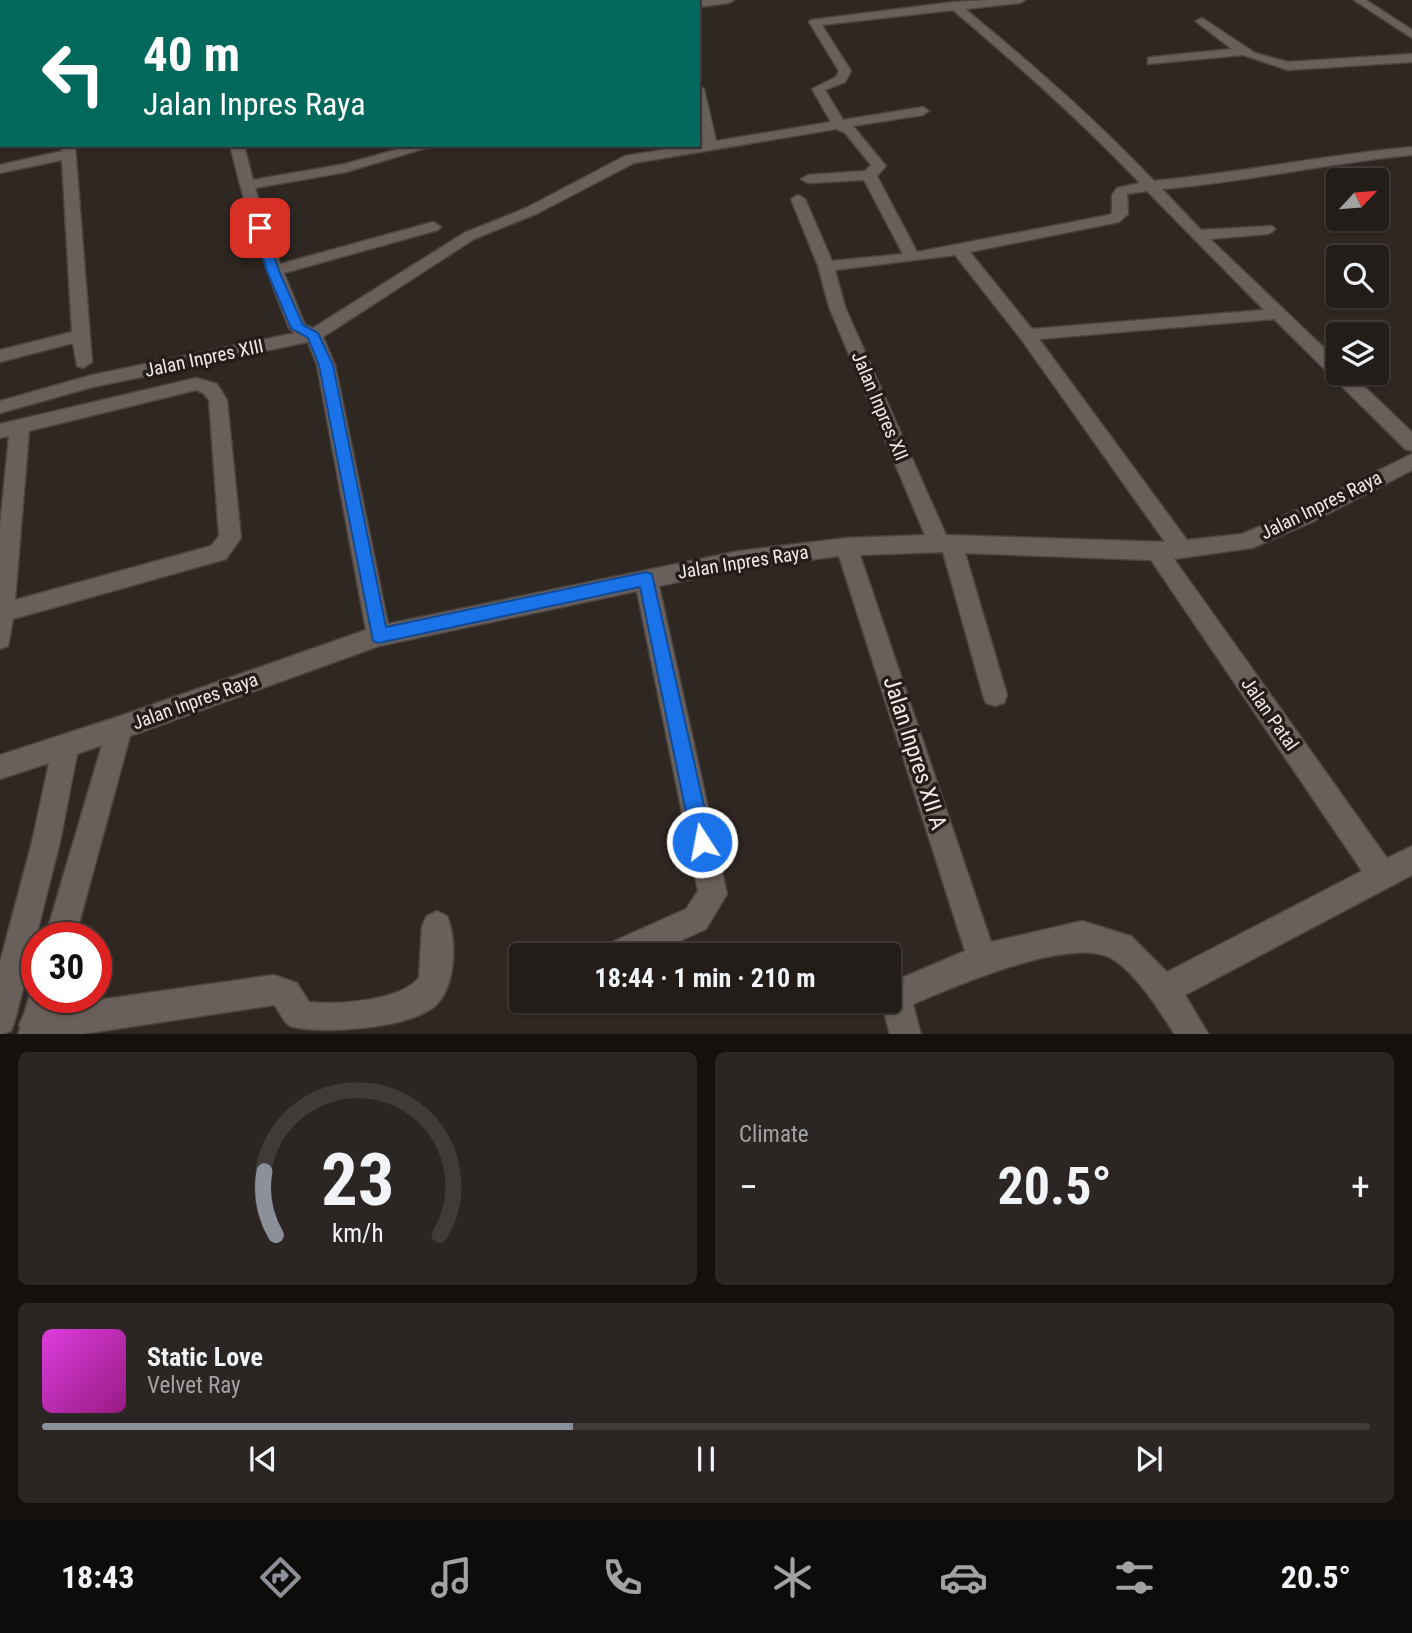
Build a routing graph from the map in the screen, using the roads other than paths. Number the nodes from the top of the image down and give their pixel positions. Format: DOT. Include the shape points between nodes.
graph roads {
  1 [pos="729,0"];
  2 [pos="1020,0"];
  3 [pos="1359,0"];
  4 [pos="700,4"];
  5 [pos="953,5"];
  6 [pos="1202,22"];
  7 [pos="1412,36"];
  8 [pos="1242,52"];
  9 [pos="1412,58"];
  10 [pos="1152,61"];
  11 [pos="700,98"];
  12 [pos="923,111"];
  13 [pos="839,126"];
  14 [pos="710,146"];
  15 [pos="237,147"];
  16 [pos="421,147"];
  17 [pos="68,150"];
  18 [pos="1412,151"];
  19 [pos="0,169"];
  20 [pos="869,175"];
  21 [pos="808,179"];
  22 [pos="1147,184"];
  23 [pos="246,185"];
  24 [pos="798,199"];
  25 [pos="433,227"];
  26 [pos="1267,229"];
  27 [pos="1197,235"];
  28 [pos="958,248"];
  29 [pos="912,257"];
  30 [pos="826,266"];
  31 [pos="273,271"];
  32 [pos="1276,314"];
  33 [pos="81,335"];
  34 [pos="314,335"];
  35 [pos="1027,335"];
  36 [pos="0,356"];
  37 [pos="83,362"];
  38 [pos="0,407"];
  39 [pos="10,428"];
  40 [pos="1412,444"];
  41 [pos="1412,461"];
  42 [pos="945,544"];
  43 [pos="847,547"];
  44 [pos="1182,549"];
  45 [pos="1157,552"];
  46 [pos="646,579"];
  47 [pos="1,613"];
  48 [pos="379,636"];
  49 [pos="0,639"];
  50 [pos="995,695"];
  51 [pos="120,728"];
  52 [pos="66,745"];
  53 [pos="0,767"];
  54 [pos="1412,860"];
  55 [pos="1383,877"];
  56 [pos="65,922"];
  57 [pos="437,926"];
  58 [pos="642,943"];
  59 [pos="982,958"];
  60 [pos="1164,990"];
  61 [pos="37,1019"];
  62 [pos="0,1020"];
  63 [pos="906,1034"];
  64 [pos="1194,1034"];
  1 -- 4 [label="street"];
  2 -- 5 [label="street"];
  3 -- 7 [label="street"];
  5 -- 13 [label="street" via="815,22 845,71 841,79 818,89"];
  5 -- 22 [label="street" via="1104,137"];
  6 -- 8 [label="street"];
  8 -- 9 [label="street" via="1288,66"];
  8 -- 10 [label="street"];
  11 -- 14 [label="street"];
  12 -- 13 [label="street"];
  13 -- 14 [label="street"];
  13 -- 20 [label="street" via="850,130 878,166"];
  14 -- 34 [label="street" via="617,164 578,188 457,243"];
  15 -- 23 [label="street"];
  16 -- 23 [label="street" via="346,167"];
  17 -- 19 [label="street"];
  17 -- 33 [label="street"];
  18 -- 22 [label="street" via="1205,181"];
  20 -- 21 [label="street"];
  20 -- 29 [label="street"];
  22 -- 27 [label="street"];
  22 -- 28 [label="street" via="1122,191 1114,219"];
  23 -- 31 [label="street"];
  24 -- 30 [label="street, Jalan Inpres XII"];
  25 -- 31 [label="street"];
  26 -- 27 [label="street"];
  27 -- 32 [label="street"];
  28 -- 29 [label="street"];
  28 -- 35 [label="street"];
  29 -- 30 [label="street"];
  30 -- 42 [label="street, Jalan Inpres XII" via="837,307"];
  31 -- 34 [label="street" via="298,328"];
  32 -- 35 [label="street"];
  32 -- 40 [label="street"];
  33 -- 36 [label="street"];
  33 -- 37 [label="street"];
  34 -- 38 [label="street, Jalan Inpres XIII" via="92,380"];
  34 -- 48 [label="street" via="326,365"];
  35 -- 44 [label="street"];
  39 -- 47 [label="street"];
  39 -- 47 [label="street" via="195,384 207,386 218,400 230,538 218,553"];
  41 -- 44 [label="street, Jalan Inpres Raya" via="1244,542"];
  42 -- 43 [label="street, Jalan Inpres Raya"];
  42 -- 45 [label="street, Jalan Inpres Raya"];
  42 -- 50 [label="street, Jalan Inpres XII"];
  43 -- 46 [label="street, Jalan Inpres Raya" via="739,560"];
  43 -- 59 [label="street, Jalan Inpres XII A"];
  44 -- 45 [label="street, Jalan Inpres Raya"];
  45 -- 55 [label="street, Jalan Patal"];
  46 -- 48 [label="street, Jalan Inpres Raya"];
  46 -- 58 [label="street" via="713,894 696,919"];
  47 -- 49 [label="street"];
  48 -- 51 [label="street, Jalan Inpres Raya"];
  51 -- 52 [label="street, Jalan Inpres Raya"];
  51 -- 56 [label="street"];
  52 -- 53 [label="street, Jalan Inpres Raya"];
  52 -- 62 [label="street"];
  54 -- 55 [label="street"];
  55 -- 60 [label="street"];
  57 -- 61 [label="street" via="433,981 425,995 408,1004 332,1020 304,1017 286,994 274,990"];
  59 -- 60 [label="street" via="1082,936 1121,946"];
  59 -- 63 [label="street" via="901,994 897,1002"];
  60 -- 64 [label="street"];
}
